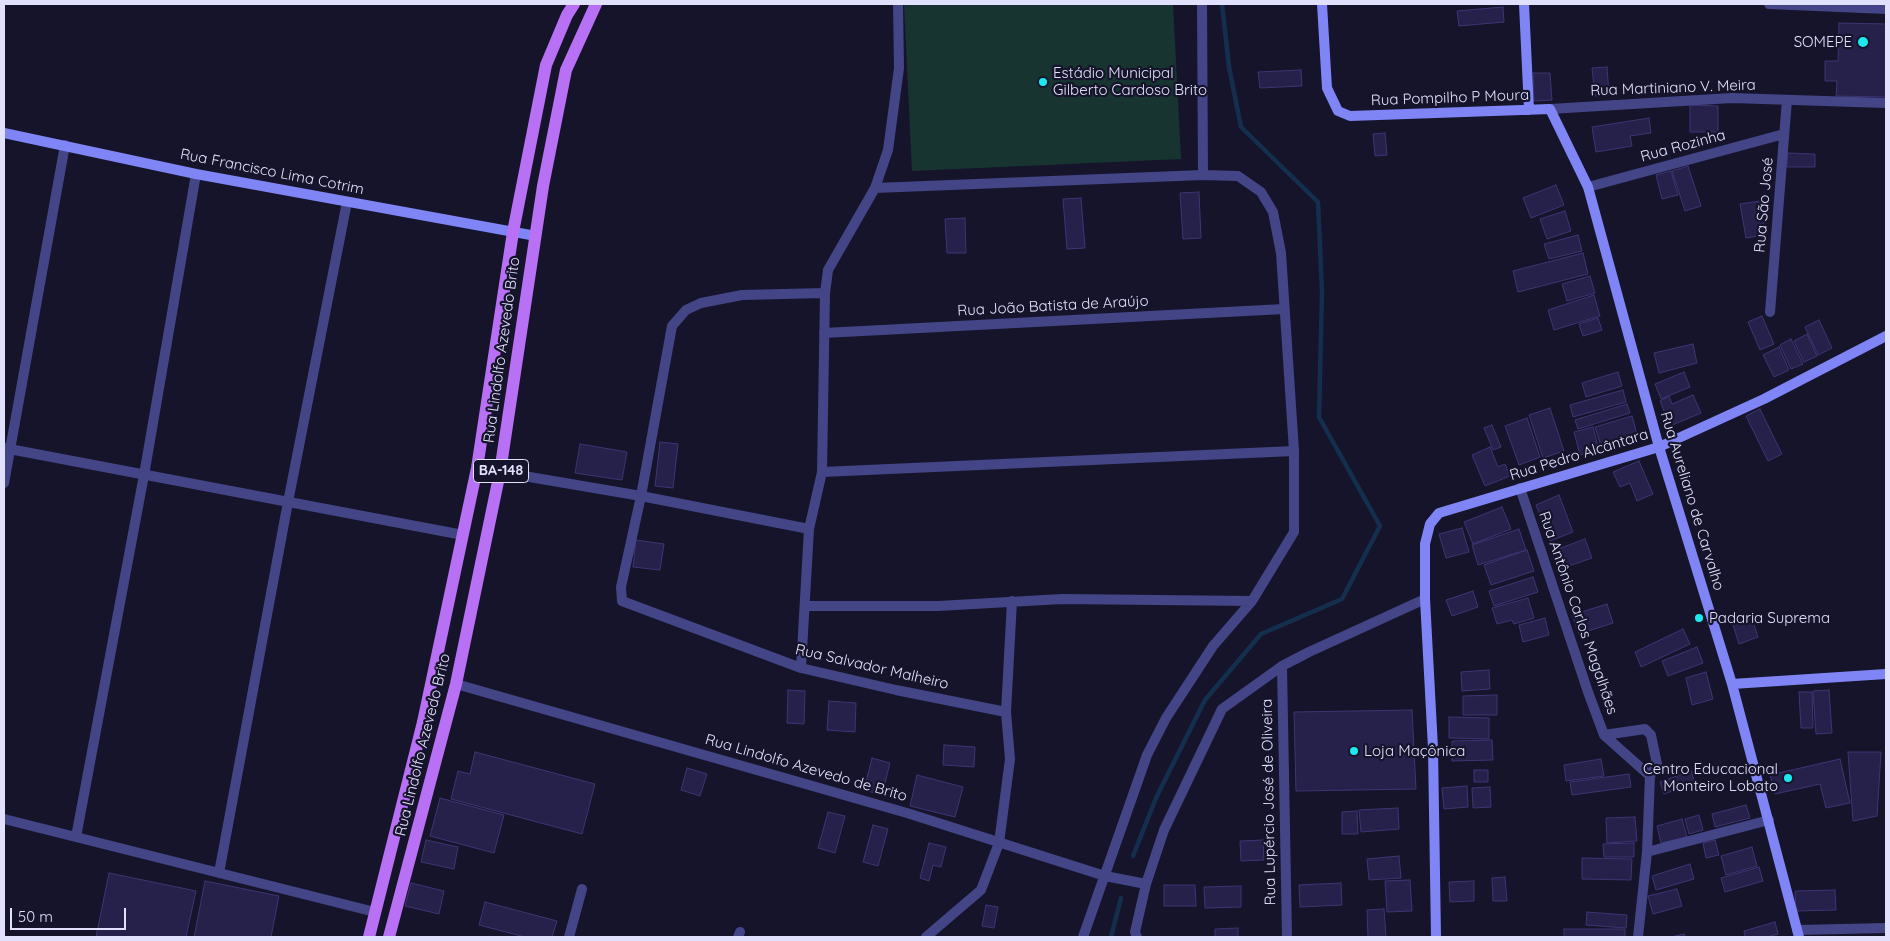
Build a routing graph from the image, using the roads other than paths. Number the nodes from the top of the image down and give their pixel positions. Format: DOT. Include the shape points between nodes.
graph roads {
  1 [pos="574,4"];
  2 [pos="596,4"];
  3 [pos="898,4"];
  4 [pos="1202,4"];
  5 [pos="1322,4"];
  6 [pos="1524,4"];
  7 [pos="1769,4"];
  8 [pos="1886,9"];
  9 [pos="1787,100"];
  10 [pos="1886,103"];
  11 [pos="1550,109"];
  12 [pos="1529,110"];
  13 [pos="4,134"];
  14 [pos="1784,134"];
  15 [pos="65,145"];
  16 [pos="196,174"];
  17 [pos="1203,175"];
  18 [pos="1588,187"];
  19 [pos="875,188"];
  20 [pos="347,202"];
  21 [pos="513,232"];
  22 [pos="536,236"];
  23 [pos="825,293"];
  24 [pos="1284,309"];
  25 [pos="1770,312"];
  26 [pos="824,333"];
  27 [pos="1886,336"];
  28 [pos="1659,447"];
  29 [pos="7,449"];
  30 [pos="1294,451"];
  31 [pos="477,468"];
  32 [pos="500,472"];
  33 [pos="822,472"];
  34 [pos="144,475"];
  35 [pos="4,483"];
  36 [pos="1520,488"];
  37 [pos="641,496"];
  38 [pos="288,502"];
  39 [pos="809,529"];
  40 [pos="463,535"];
  41 [pos="1425,598"];
  42 [pos="1012,601"];
  43 [pos="1252,601"];
  44 [pos="805,606"];
  45 [pos="1282,666"];
  46 [pos="801,668"];
  47 [pos="1886,674"];
  48 [pos="456,684"];
  49 [pos="1732,684"];
  50 [pos="1006,712"];
  51 [pos="1604,735"];
  52 [pos="1650,776"];
  53 [pos="4,819"];
  54 [pos="1769,820"];
  55 [pos="76,837"];
  56 [pos="999,843"];
  57 [pos="1647,852"];
  58 [pos="219,873"];
  59 [pos="1105,876"];
  60 [pos="1146,884"];
  61 [pos="582,889"];
  62 [pos="375,912"];
  63 [pos="1886,928"];
  64 [pos="1798,934"];
  65 [pos="369,937"];
  66 [pos="390,937"];
  67 [pos="569,937"];
  68 [pos="926,937"];
  69 [pos="1083,937"];
  70 [pos="1137,937"];
  71 [pos="1287,937"];
  72 [pos="1436,937"];
  73 [pos="1638,937"];
  1 -- 21 [label="main road, Rua Lindolfo Azevedo Brito / BA-148" via="546,65"];
  2 -- 22 [label="main road, Rua Lindolfo Azevedo Brito / BA-148" via="566,70"];
  3 -- 19 [label="street" via="899,68 888,150"];
  4 -- 17 [label="street"];
  5 -- 12 [label="street, Rua Pompilho P Moura" via="1327,88 1338,111 1350,116"];
  6 -- 12 [label="street"];
  7 -- 8 [label="street"];
  9 -- 10 [label="street, Rua Martiniano V. Meira"];
  9 -- 11 [label="street, Rua Martiniano V. Meira" via="1732,98"];
  9 -- 14 [label="street, Rua São José"];
  11 -- 12 [label="street, Rua Pompilho P Moura"];
  11 -- 18 [label="street, Rua Aureliano de Carvalho"];
  13 -- 15 [label="street, Rua Francisco Lima Cotrim"];
  14 -- 18 [label="street, Rua Rozinha"];
  14 -- 25 [label="street, Rua São José"];
  15 -- 16 [label="street, Rua Francisco Lima Cotrim"];
  15 -- 29 [label="street"];
  16 -- 20 [label="street, Rua Francisco Lima Cotrim"];
  16 -- 34 [label="street"];
  17 -- 19 [label="street"];
  17 -- 24 [label="street" via="1238,176 1261,192 1273,212 1281,254"];
  18 -- 28 [label="street, Rua Aureliano de Carvalho"];
  19 -- 23 [label="street" via="828,270"];
  20 -- 21 [label="street, Rua Francisco Lima Cotrim"];
  20 -- 38 [label="street"];
  21 -- 22 [label="street, Rua Francisco Lima Cotrim"];
  21 -- 31 [label="main road, Rua Lindolfo Azevedo Brito / BA-148"];
  22 -- 32 [label="main road, Rua Lindolfo Azevedo Brito / BA-148"];
  23 -- 26 [label="street"];
  23 -- 37 [label="street" via="742,295 702,303 686,310 672,326"];
  24 -- 26 [label="street, Rua João Batista de Araújo"];
  24 -- 30 [label="street"];
  26 -- 33 [label="street"];
  27 -- 28 [label="street, Rua Pedro Alcântara" via="1764,399"];
  28 -- 36 [label="street, Rua Pedro Alcântara"];
  28 -- 49 [label="street, Rua Aureliano de Carvalho"];
  29 -- 34 [label="street"];
  29 -- 35 [label="street"];
  30 -- 33 [label="street"];
  30 -- 43 [label="street" via="1294,532"];
  31 -- 32 [label="street"];
  31 -- 40 [label="main road, Rua Lindolfo Azevedo Brito / BA-148"];
  32 -- 37 [label="street"];
  32 -- 48 [label="main road, Rua Lindolfo Azevedo Brito / BA-148"];
  33 -- 39 [label="street"];
  34 -- 38 [label="street"];
  34 -- 55 [label="street"];
  36 -- 41 [label="street, Rua Pedro Alcântara" via="1439,513 1430,524 1425,544"];
  36 -- 51 [label="street, Rua Antônio Carlos Magalhães"];
  37 -- 39 [label="street"];
  37 -- 46 [label="street, Rua Salvador Malheiro" via="621,587 622,601"];
  38 -- 40 [label="street"];
  38 -- 58 [label="street"];
  39 -- 44 [label="street"];
  40 -- 62 [label="main road, Rua Lindolfo Azevedo Brito / BA-148" via="423,722"];
  41 -- 45 [label="street"];
  41 -- 72 [label="street" via="1433,748"];
  42 -- 43 [label="street"];
  42 -- 44 [label="street" via="938,606"];
  42 -- 50 [label="street"];
  43 -- 59 [label="street" via="1213,646 1166,718 1147,755"];
  44 -- 46 [label="street"];
  45 -- 60 [label="street" via="1222,709 1164,830"];
  45 -- 71 [label="street, Rua Lupércio José de Oliveira"];
  46 -- 50 [label="street, Rua Salvador Malheiro"];
  47 -- 49 [label="street"];
  48 -- 56 [label="street, Rua Lindolfo Azevedo de Brito" via="907,813"];
  48 -- 66 [label="main road, Rua Lindolfo Azevedo Brito / BA-148"];
  49 -- 54 [label="street, Rua Aureliano de Carvalho"];
  50 -- 56 [label="street" via="1010,759"];
  51 -- 52 [label="street, Rua Antônio Carlos Magalhães"];
  51 -- 52 [label="street" via="1645,729 1651,735 1657,764"];
  52 -- 57 [label="street"];
  53 -- 55 [label="street"];
  54 -- 57 [label="street"];
  54 -- 64 [label="street, Rua Aureliano de Carvalho"];
  55 -- 58 [label="street"];
  56 -- 59 [label="street, Rua Lindolfo Azevedo de Brito"];
  56 -- 68 [label="street" via="981,890"];
  57 -- 73 [label="street"];
  58 -- 62 [label="street"];
  59 -- 60 [label="street, Rua Lindolfo Azevedo de Brito"];
  59 -- 69 [label="street"];
  60 -- 70 [label="street" via="1135,932"];
  61 -- 67 [label="street"];
  62 -- 65 [label="main road, Rua Lindolfo Azevedo Brito / BA-148"];
  63 -- 64 [label="street"];
}
